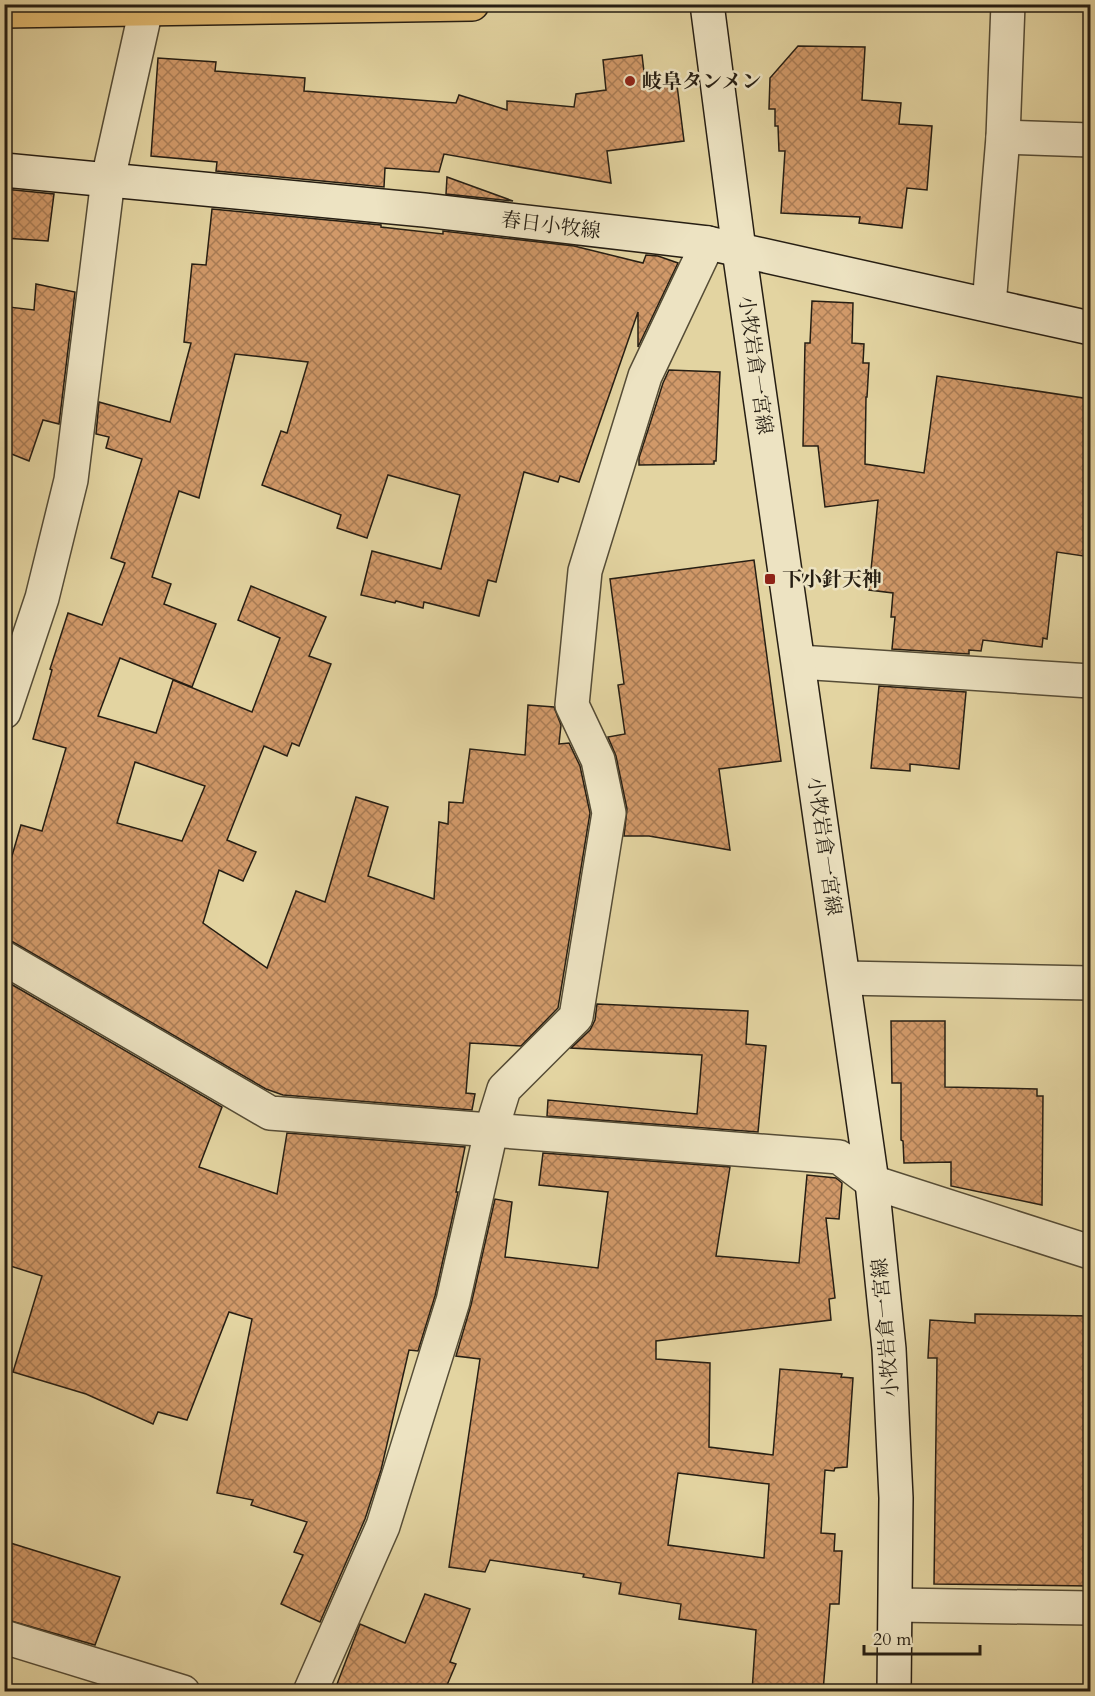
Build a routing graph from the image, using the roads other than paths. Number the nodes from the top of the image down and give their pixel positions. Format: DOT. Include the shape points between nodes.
graph roads {
  1 [pos="472,4"];
  2 [pos="707,4"];
  3 [pos="1008,4"];
  4 [pos="146,9"];
  5 [pos="4,11"];
  6 [pos="1003,138"];
  7 [pos="1090,140"];
  8 [pos="4,170"];
  9 [pos="108,179"];
  10 [pos="724,246"];
  11 [pos="989,305"];
  12 [pos="1090,328"];
  13 [pos="799,662"];
  14 [pos="1090,681"];
  15 [pos="4,712"];
  16 [pos="4,958"];
  17 [pos="844,978"];
  18 [pos="1090,983"];
  19 [pos="491,1131"];
  20 [pos="872,1182"];
  21 [pos="1090,1252"];
  22 [pos="897,1605"];
  23 [pos="1090,1608"];
  24 [pos="4,1637"];
  25 [pos="183,1692"];
  26 [pos="310,1692"];
  27 [pos="894,1692"];
  1 -- 4 [label="highway"];
  2 -- 10 [label="street, 小牧岩倉一宮線"];
  3 -- 6 [label="street"];
  4 -- 5 [label="highway"];
  4 -- 9 [label="street"];
  6 -- 7 [label="street"];
  6 -- 11 [label="street"];
  8 -- 9 [label="street, 春日小牧線"];
  9 -- 10 [label="street, 春日小牧線" via="424,210"];
  9 -- 15 [label="street" via="71,480 42,598"];
  10 -- 11 [label="street, 春日小牧線"];
  10 -- 13 [label="street, 小牧岩倉一宮線"];
  10 -- 19 [label="street" via="645,376 585,571 572,705 598,760 609,813 576,1017 504,1089"];
  11 -- 12 [label="street, 春日小牧線"];
  13 -- 14 [label="street"];
  13 -- 17 [label="street, 小牧岩倉一宮線"];
  16 -- 19 [label="street" via="270,1113"];
  17 -- 18 [label="street"];
  17 -- 20 [label="street, 小牧岩倉一宮線"];
  19 -- 20 [label="street" via="839,1157"];
  19 -- 26 [label="street" via="453,1301 383,1526"];
  20 -- 21 [label="street"];
  20 -- 22 [label="street, 小牧岩倉一宮線" via="889,1349"];
  22 -- 23 [label="street"];
  22 -- 27 [label="street, 小牧岩倉一宮線"];
  24 -- 25 [label="street"];
}
